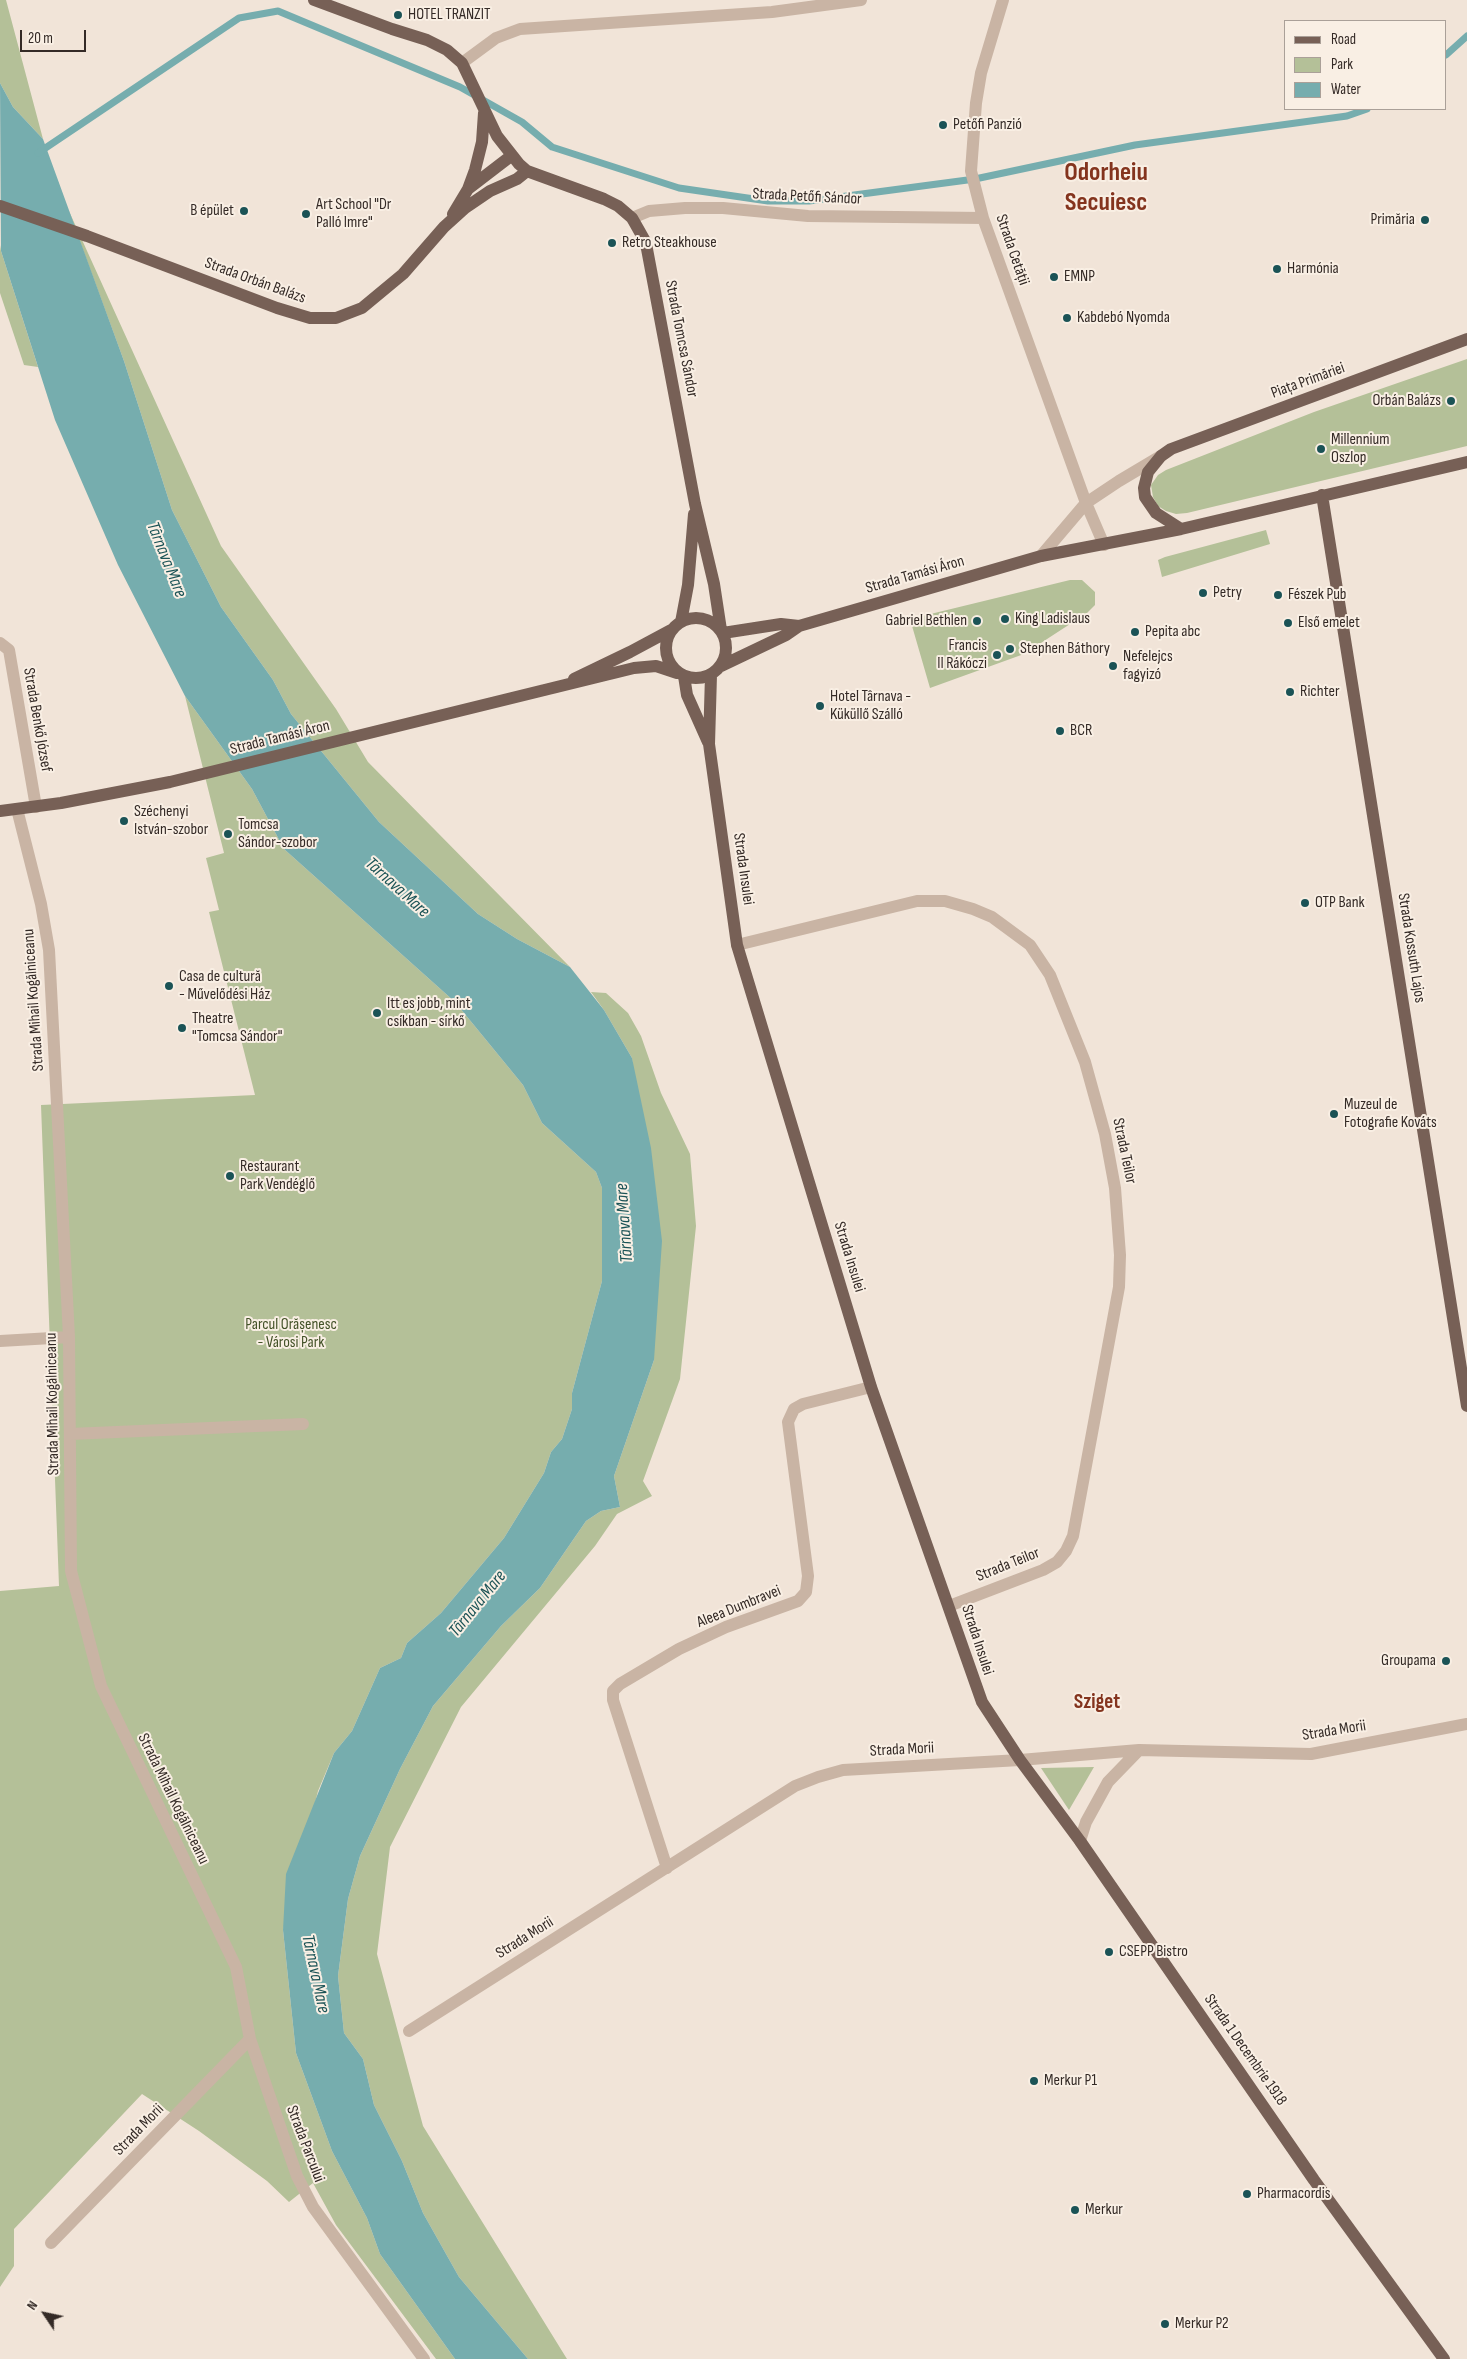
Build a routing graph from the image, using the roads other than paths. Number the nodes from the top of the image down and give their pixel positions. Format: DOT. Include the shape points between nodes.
graph roads {
  1 [pos="314,0"];
  2 [pos="861,0"];
  3 [pos="1004,0"];
  4 [pos="804,4"];
  5 [pos="462,62"];
  6 [pos="484,110"];
  7 [pos="511,156"];
  8 [pos="527,171"];
  9 [pos="468,189"];
  10 [pos="0,206"];
  11 [pos="632,218"];
  12 [pos="983,218"];
  13 [pos="444,227"];
  14 [pos="1467,339"];
  15 [pos="1161,456"];
  16 [pos="1467,462"];
  17 [pos="1322,495"];
  18 [pos="1086,503"];
  19 [pos="695,504"];
  20 [pos="1181,529"];
  21 [pos="1104,545"];
  22 [pos="1041,556"];
  23 [pos="676,626"];
  24 [pos="799,626"];
  25 [pos="722,632"];
  26 [pos="0,643"];
  27 [pos="716,670"];
  28 [pos="681,675"];
  29 [pos="565,683"];
  30 [pos="709,744"];
  31 [pos="36,807"];
  32 [pos="17,809"];
  33 [pos="0,811"];
  34 [pos="737,945"];
  35 [pos="69,1337"];
  36 [pos="0,1341"];
  37 [pos="871,1387"];
  38 [pos="1467,1406"];
  39 [pos="303,1424"];
  40 [pos="70,1434"];
  41 [pos="949,1606"];
  42 [pos="1467,1724"];
  43 [pos="1139,1750"];
  44 [pos="1020,1760"];
  45 [pos="1080,1841"];
  46 [pos="667,1868"];
  47 [pos="236,1968"];
  48 [pos="409,2031"];
  49 [pos="250,2039"];
  50 [pos="51,2243"];
  51 [pos="424,2359"];
  52 [pos="1444,2359"];
  1 -- 5 [label="main road" via="427,40"];
  2 -- 4 [label="street"];
  3 -- 12 [label="street, Strada Cetății" via="981,73 976,103 971,171"];
  4 -- 5 [label="street" via="772,12 520,29 496,38"];
  5 -- 6 [label="main road"];
  6 -- 7 [label="main road"];
  6 -- 9 [label="main road, Strada Orbán Balázs" via="480,151"];
  7 -- 8 [label="main road"];
  7 -- 9 [label="main road"];
  8 -- 11 [label="main road, Strada Tomcsa Sándor" via="604,198"];
  8 -- 13 [label="main road, Strada Orbán Balázs" via="479,198"];
  9 -- 13 [label="main road, Strada Orbán Balázs"];
  10 -- 13 [label="main road, Strada Orbán Balázs" via="310,318 336,318 362,308 403,274"];
  11 -- 12 [label="street, Strada Petőfi Sándor" via="649,210 685,208 808,216"];
  11 -- 19 [label="main road, Strada Tomcsa Sándor" via="647,249"];
  12 -- 18 [label="street, Strada Cetății"];
  14 -- 15 [label="main road, Piața Primăriei" via="1182,443"];
  15 -- 18 [label="street, Piața Primăriei"];
  15 -- 20 [label="main road, Piața Primăriei" via="1145,479 1145,497 1156,513"];
  16 -- 17 [label="main road"];
  17 -- 20 [label="main road"];
  17 -- 38 [label="main road, Strada Kossuth Lajos"];
  18 -- 21 [label="street, Strada Cetății"];
  18 -- 22 [label="street"];
  19 -- 23 [label="main road" via="688,585"];
  19 -- 25 [label="main road"];
  20 -- 21 [label="main road"];
  21 -- 22 [label="main road"];
  22 -- 24 [label="main road, Strada Tamási Áron"];
  23 -- 25 [label="main road" via="691,618 702,618"];
  23 -- 28 [label="main road" via="666,640 666,652 670,664"];
  23 -- 29 [label="main road, Strada Tamási Áron"];
  24 -- 25 [label="main road, Strada Tamási Áron" via="781,624"];
  24 -- 27 [label="main road, Strada Tamási Áron"];
  25 -- 27 [label="main road" via="727,644 726,656"];
  26 -- 31 [label="street, Strada Benkő József" via="9,650"];
  27 -- 28 [label="main road" via="698,679"];
  27 -- 30 [label="main road, Strada Insulei"];
  28 -- 29 [label="main road, Strada Tamási Áron" via="646,666"];
  28 -- 30 [label="main road, Strada Insulei"];
  29 -- 31 [label="main road, Strada Tamási Áron" via="202,775"];
  30 -- 34 [label="main road, Strada Insulei"];
  31 -- 32 [label="main road, Strada Tamási Áron"];
  32 -- 33 [label="main road, Strada Tamási Áron"];
  32 -- 35 [label="street, Strada Mihail Kogălniceanu" via="49,950"];
  34 -- 37 [label="main road, Strada Insulei"];
  34 -- 41 [label="street, Strada Teilor" via="917,901 944,901 973,909 992,918 1030,945 1050,975 1085,1062 1116,1188 1120,1255 1119,1287 1073,1536 1057,1562 1043,1570"];
  35 -- 36 [label="street"];
  35 -- 40 [label="street, Strada Mihail Kogălniceanu"];
  37 -- 41 [label="main road, Strada Insulei"];
  37 -- 46 [label="street, Aleea Dumbravei" via="803,1404 794,1409 788,1422 808,1576 806,1592 798,1600 679,1649 613,1691 613,1700"];
  39 -- 40 [label="street"];
  40 -- 47 [label="street, Strada Mihail Kogălniceanu" via="71,1571 101,1686"];
  41 -- 44 [label="main road, Strada Insulei" via="982,1702"];
  42 -- 43 [label="street, Strada Morii" via="1311,1754"];
  43 -- 44 [label="street, Strada Morii"];
  43 -- 45 [label="street" via="1108,1782 1086,1822"];
  44 -- 45 [label="main road, Strada 1 Decembrie 1918"];
  44 -- 46 [label="street, Strada Morii" via="843,1770 818,1777 795,1786"];
  45 -- 52 [label="main road, Strada 1 Decembrie 1918" via="1314,2180"];
  46 -- 48 [label="street, Strada Morii"];
  47 -- 49 [label="street, Strada Parcului"];
  49 -- 50 [label="street, Strada Morii"];
  49 -- 51 [label="street, Strada Parcului" via="297,2176 313,2207"];
}
